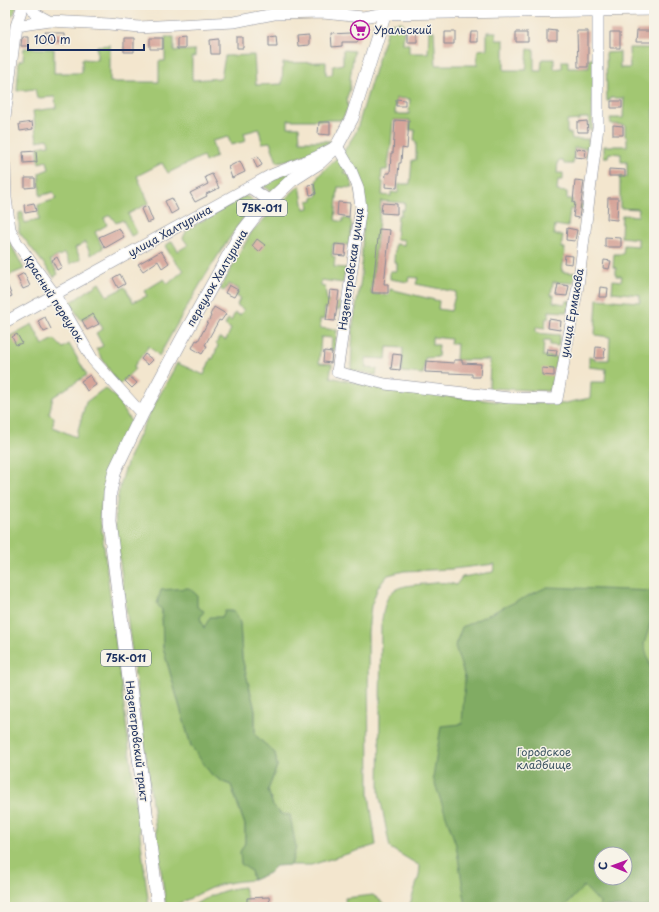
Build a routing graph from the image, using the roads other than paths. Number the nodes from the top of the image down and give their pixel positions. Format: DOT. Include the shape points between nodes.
graph roads {
  1 [pos="23,5"];
  2 [pos="30,5"];
  3 [pos="598,7"];
  4 [pos="654,8"];
  5 [pos="386,9"];
  6 [pos="49,21"];
  7 [pos="16,26"];
  8 [pos="5,117"];
  9 [pos="337,146"];
  10 [pos="5,166"];
  11 [pos="249,187"];
  12 [pos="6,199"];
  13 [pos="270,201"];
  14 [pos="54,295"];
  15 [pos="5,322"];
  16 [pos="337,372"];
  17 [pos="142,414"];
  18 [pos="158,907"];
  1 -- 7 [label="street"];
  2 -- 6 [label="street" via="36,14"];
  3 -- 4 [label="main road"];
  3 -- 5 [label="main road"];
  3 -- 16 [label="street, улица Ермакова" via="598,127 578,286 557,399 509,398 385,384"];
  5 -- 6 [label="street" via="363,17 274,14 234,22 139,27"];
  5 -- 9 [label="main road, переулок Халтурина / 75К-011" via="352,118"];
  6 -- 7 [label="street"];
  7 -- 8 [label="street"];
  9 -- 11 [label="street, улица Халтурина" via="271,174"];
  9 -- 13 [label="main road, переулок Халтурина / 75К-011" via="320,162 292,180"];
  9 -- 16 [label="street, Нязепетровская улица" via="351,170 358,188 361,207"];
  10 -- 12 [label="street, Красный переулок"];
  11 -- 13 [label="street"];
  11 -- 14 [label="street, улица Халтурина"];
  12 -- 14 [label="street, Красный переулок" via="10,229 17,244"];
  13 -- 17 [label="main road, переулок Халтурина / 75К-011" via="240,234"];
  14 -- 15 [label="street, улица Халтурина"];
  14 -- 17 [label="street, Красный переулок" via="93,360"];
  17 -- 18 [label="main road, Нязепетровский тракт / 75К-011" via="115,470 110,492 109,521"];
}
